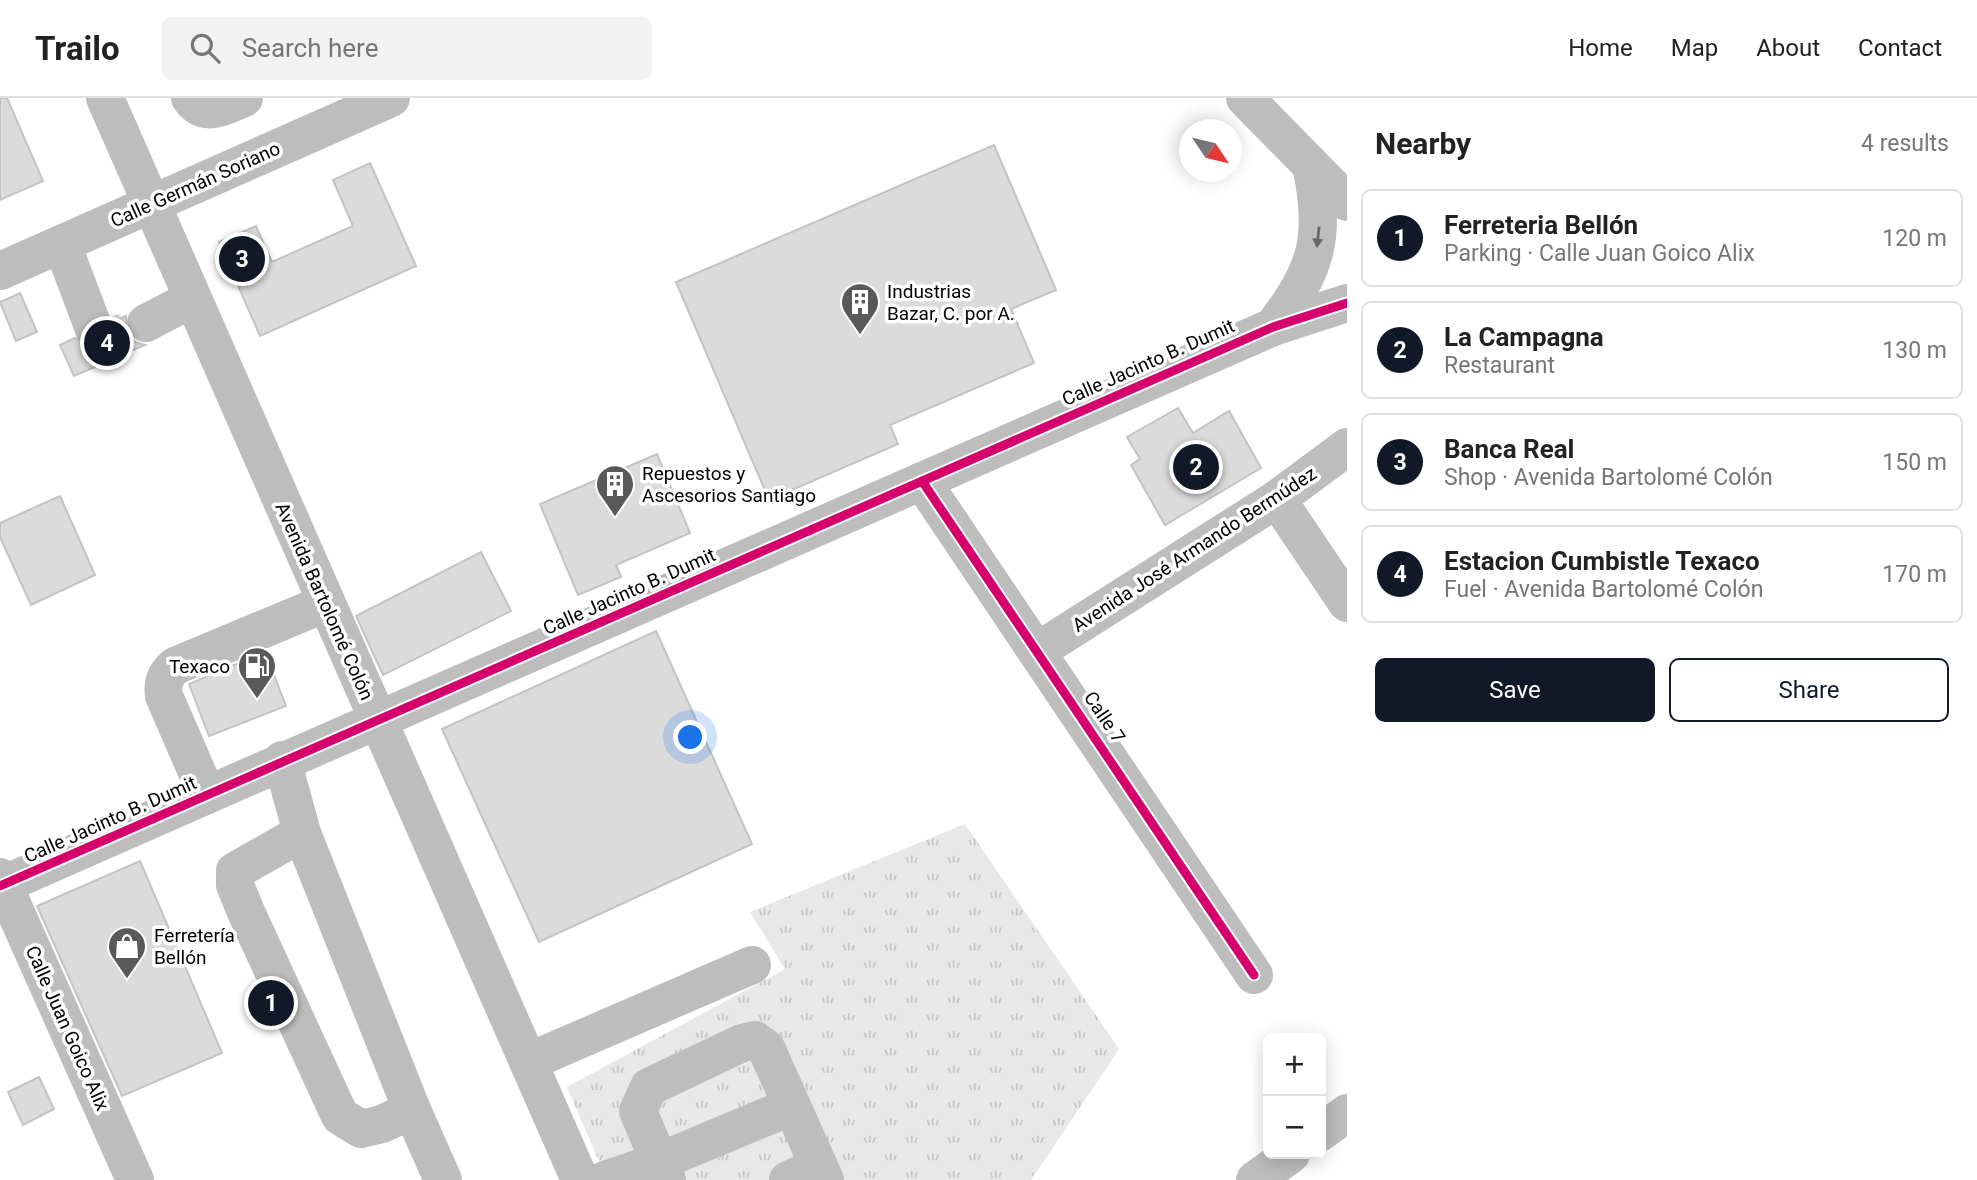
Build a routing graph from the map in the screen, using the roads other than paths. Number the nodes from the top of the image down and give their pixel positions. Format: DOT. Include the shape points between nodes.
graph roads {
  1 [pos="105,98"];
  2 [pos="190,98"];
  3 [pos="244,98"];
  4 [pos="391,98"];
  5 [pos="1245,98"];
  6 [pos="1312,170"];
  7 [pos="1347,202"];
  8 [pos="150,204"];
  9 [pos="1347,214"];
  10 [pos="62,244"];
  11 [pos="0,271"];
  12 [pos="192,299"];
  13 [pos="1347,303"];
  14 [pos="146,323"];
  15 [pos="1273,327"];
  16 [pos="94,329"];
  17 [pos="1347,447"];
  18 [pos="922,481"];
  19 [pos="1277,499"];
  20 [pos="326,603"];
  21 [pos="1347,603"];
  22 [pos="1039,650"];
  23 [pos="377,721"];
  24 [pos="282,760"];
  25 [pos="207,795"];
  26 [pos="302,833"];
  27 [pos="1,883"];
  28 [pos="752,965"];
  29 [pos="1254,975"];
  30 [pos="528,1062"];
  31 [pos="792,1106"];
  32 [pos="412,1110"];
  33 [pos="1347,1113"];
  34 [pos="1326,1128"];
  35 [pos="1284,1159"];
  36 [pos="663,1171"];
  37 [pos="811,1175"];
  38 [pos="135,1180"];
  39 [pos="443,1180"];
  40 [pos="580,1180"];
  41 [pos="605,1180"];
  42 [pos="1255,1180"];
  1 -- 8 [label="street, Avenida Bartolomé Colón"];
  2 -- 3 [label="street" via="199,107 216,110"];
  4 -- 8 [label="street, Calle Germán Soriano"];
  5 -- 6 [label="street"];
  6 -- 7 [label="street"];
  6 -- 9 [label="street"];
  6 -- 15 [label="street, one-way" via="1320,219 1317,251 1305,281"];
  8 -- 10 [label="street, Calle Germán Soriano"];
  8 -- 12 [label="street, Avenida Bartolomé Colón"];
  10 -- 11 [label="street, Calle Germán Soriano"];
  10 -- 16 [label="street"];
  12 -- 14 [label="street"];
  12 -- 20 [label="street, Avenida Bartolomé Colón"];
  13 -- 15 [label="street"];
  15 -- 18 [label="street, Calle Jacinto B. Dumit"];
  17 -- 19 [label="street, Avenida José Armando Bermúdez"];
  18 -- 22 [label="street, Calle 7"];
  18 -- 23 [label="street, Calle Jacinto B. Dumit"];
  19 -- 21 [label="street"];
  19 -- 22 [label="street, Avenida José Armando Bermúdez"];
  20 -- 23 [label="street, Avenida Bartolomé Colón"];
  20 -- 25 [label="street" via="168,672 164,696"];
  22 -- 29 [label="street, Calle 7"];
  23 -- 24 [label="street, Calle Jacinto B. Dumit"];
  23 -- 30 [label="street, Avenida Bartolomé Colón"];
  24 -- 25 [label="street, Calle Jacinto B. Dumit"];
  24 -- 26 [label="street"];
  25 -- 27 [label="street, Calle Jacinto B. Dumit"];
  26 -- 32 [label="street"];
  26 -- 32 [label="street" via="234,871 235,885 340,1116 361,1129"];
  27 -- 38 [label="street, Calle Juan Goico Alix"];
  28 -- 30 [label="street"];
  30 -- 40 [label="street, Avenida Bartolomé Colón"];
  31 -- 36 [label="street"];
  31 -- 36 [label="street" via="766,1048 755,1040 649,1087 638,1111"];
  31 -- 37 [label="street"];
  32 -- 39 [label="street"];
  33 -- 34 [label="street"];
  35 -- 42 [label="street"];
  36 -- 41 [label="street"];
}
